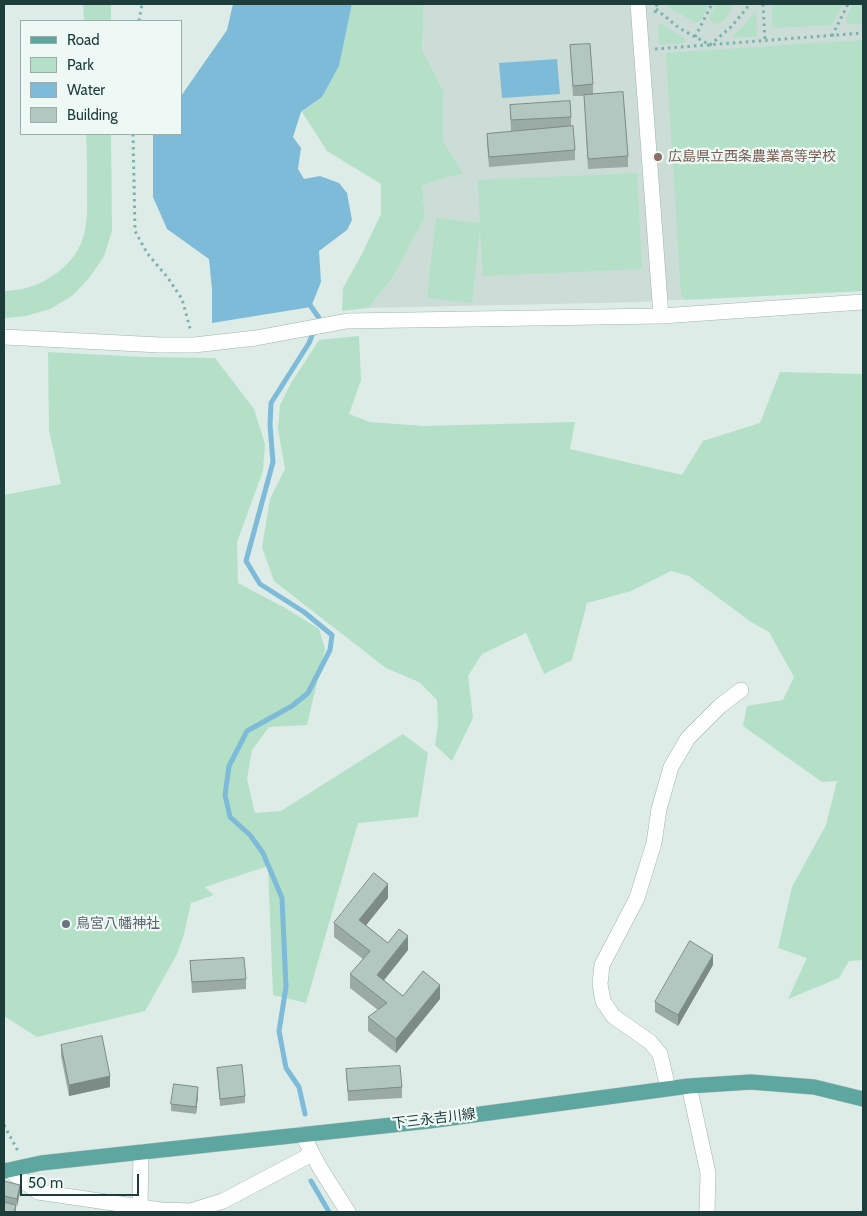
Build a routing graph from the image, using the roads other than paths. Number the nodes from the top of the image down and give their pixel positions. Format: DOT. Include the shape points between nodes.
graph roads {
  1 [pos="638,4"];
  2 [pos="863,302"];
  3 [pos="661,316"];
  4 [pos="4,337"];
  5 [pos="740,690"];
  6 [pos="689,1086"];
  7 [pos="668,1088"];
  8 [pos="863,1099"];
  9 [pos="302,1134"];
  10 [pos="141,1152"];
  11 [pos="312,1154"];
  12 [pos="6,1170"];
  13 [pos="142,1210"];
  14 [pos="348,1212"];
  15 [pos="707,1212"];
  1 -- 3 [label="street"];
  2 -- 3 [label="street"];
  3 -- 4 [label="street" via="347,321 256,338 194,344"];
  5 -- 7 [label="street" via="688,738 671,767 659,809 654,843 637,898 602,965 600,984 603,1002 613,1016 650,1042 660,1054"];
  6 -- 7 [label="main road, 下三永吉川線"];
  6 -- 8 [label="main road, 下三永吉川線" via="751,1082 804,1086"];
  6 -- 15 [label="street" via="708,1173"];
  7 -- 9 [label="main road, 下三永吉川線" via="429,1121"];
  9 -- 10 [label="main road, 下三永吉川線"];
  9 -- 11 [label="street"];
  10 -- 12 [label="main road, 下三永吉川線"];
  10 -- 13 [label="street"];
  11 -- 13 [label="street" via="223,1201 191,1211"];
  11 -- 14 [label="street"];
  12 -- 13 [label="street" via="38,1192"];
}
